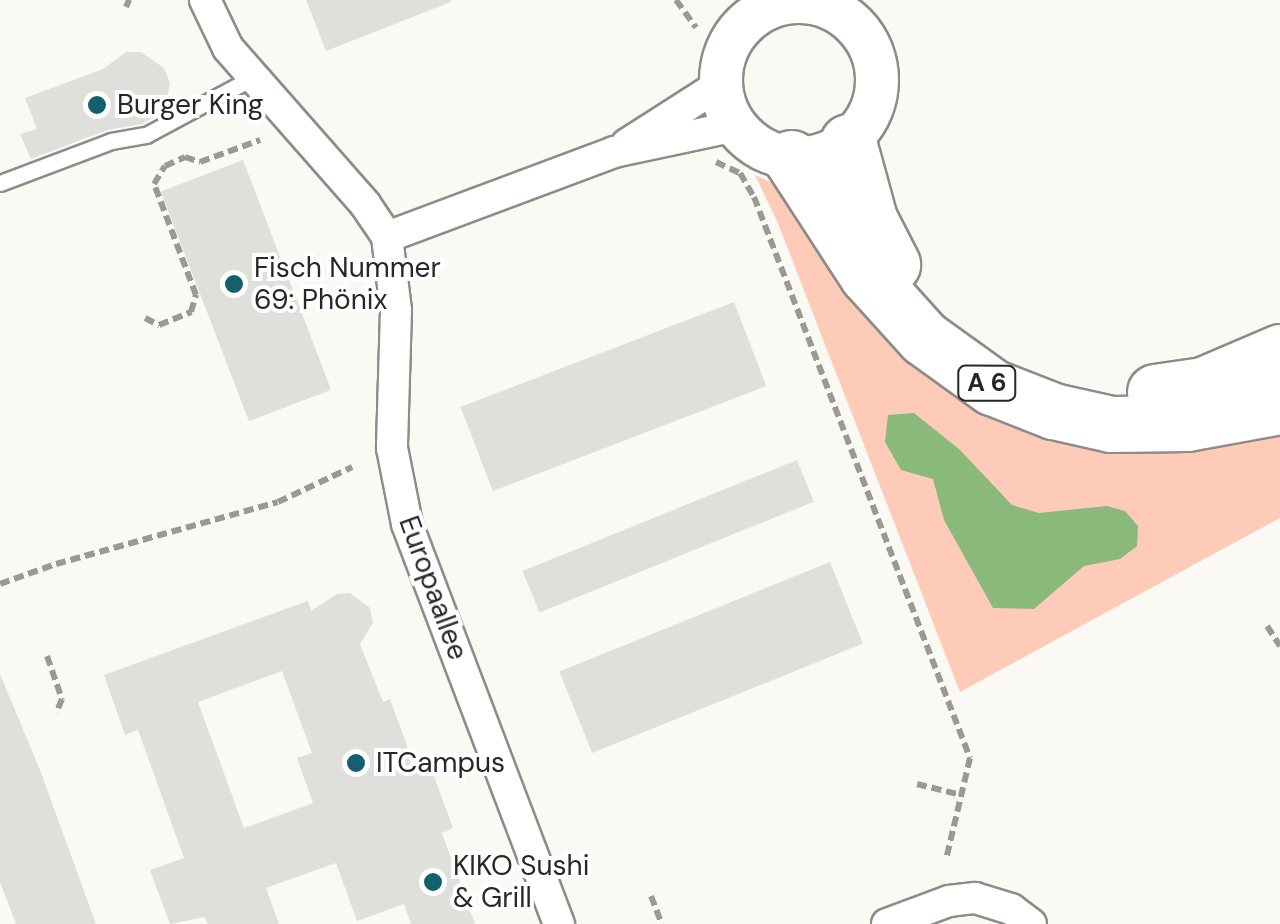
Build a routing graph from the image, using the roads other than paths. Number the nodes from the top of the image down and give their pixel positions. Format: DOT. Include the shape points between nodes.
graph roads {
  1 [pos="205,0"];
  2 [pos="795,1"];
  3 [pos="748,10"];
  4 [pos="252,78"];
  5 [pos="721,84"];
  6 [pos="736,126"];
  7 [pos="848,142"];
  8 [pos="614,152"];
  9 [pos="791,158"];
  10 [pos="0,183"];
  11 [pos="387,237"];
  12 [pos="1280,352"];
  13 [pos="1280,406"];
  14 [pos="559,924"];
  15 [pos="887,924"];
  16 [pos="1031,924"];
  1 -- 4 [label="street, Europaallee" via="228,48"];
  2 -- 3 [label="main road"];
  2 -- 7 [label="main road" via="844,16 874,56 875,103"];
  3 -- 5 [label="main road" via="723,60"];
  4 -- 10 [label="lane" via="146,134"];
  4 -- 11 [label="street, Europaallee"];
  5 -- 6 [label="main road"];
  5 -- 8 [label="street"];
  6 -- 8 [label="street"];
  6 -- 9 [label="main road" via="760,148"];
  7 -- 9 [label="main road"];
  7 -- 12 [label="highway" via="887,258 958,332 1006,364 1081,388 1126,394 1202,385"];
  8 -- 11 [label="street"];
  9 -- 13 [label="highway, A 6" via="867,276 924,338 992,387 1112,424 1187,424"];
  11 -- 14 [label="street, Europaallee" via="395,276 392,448 407,524"];
  15 -- 16 [label="street" via="975,898 1011,909"];
}
